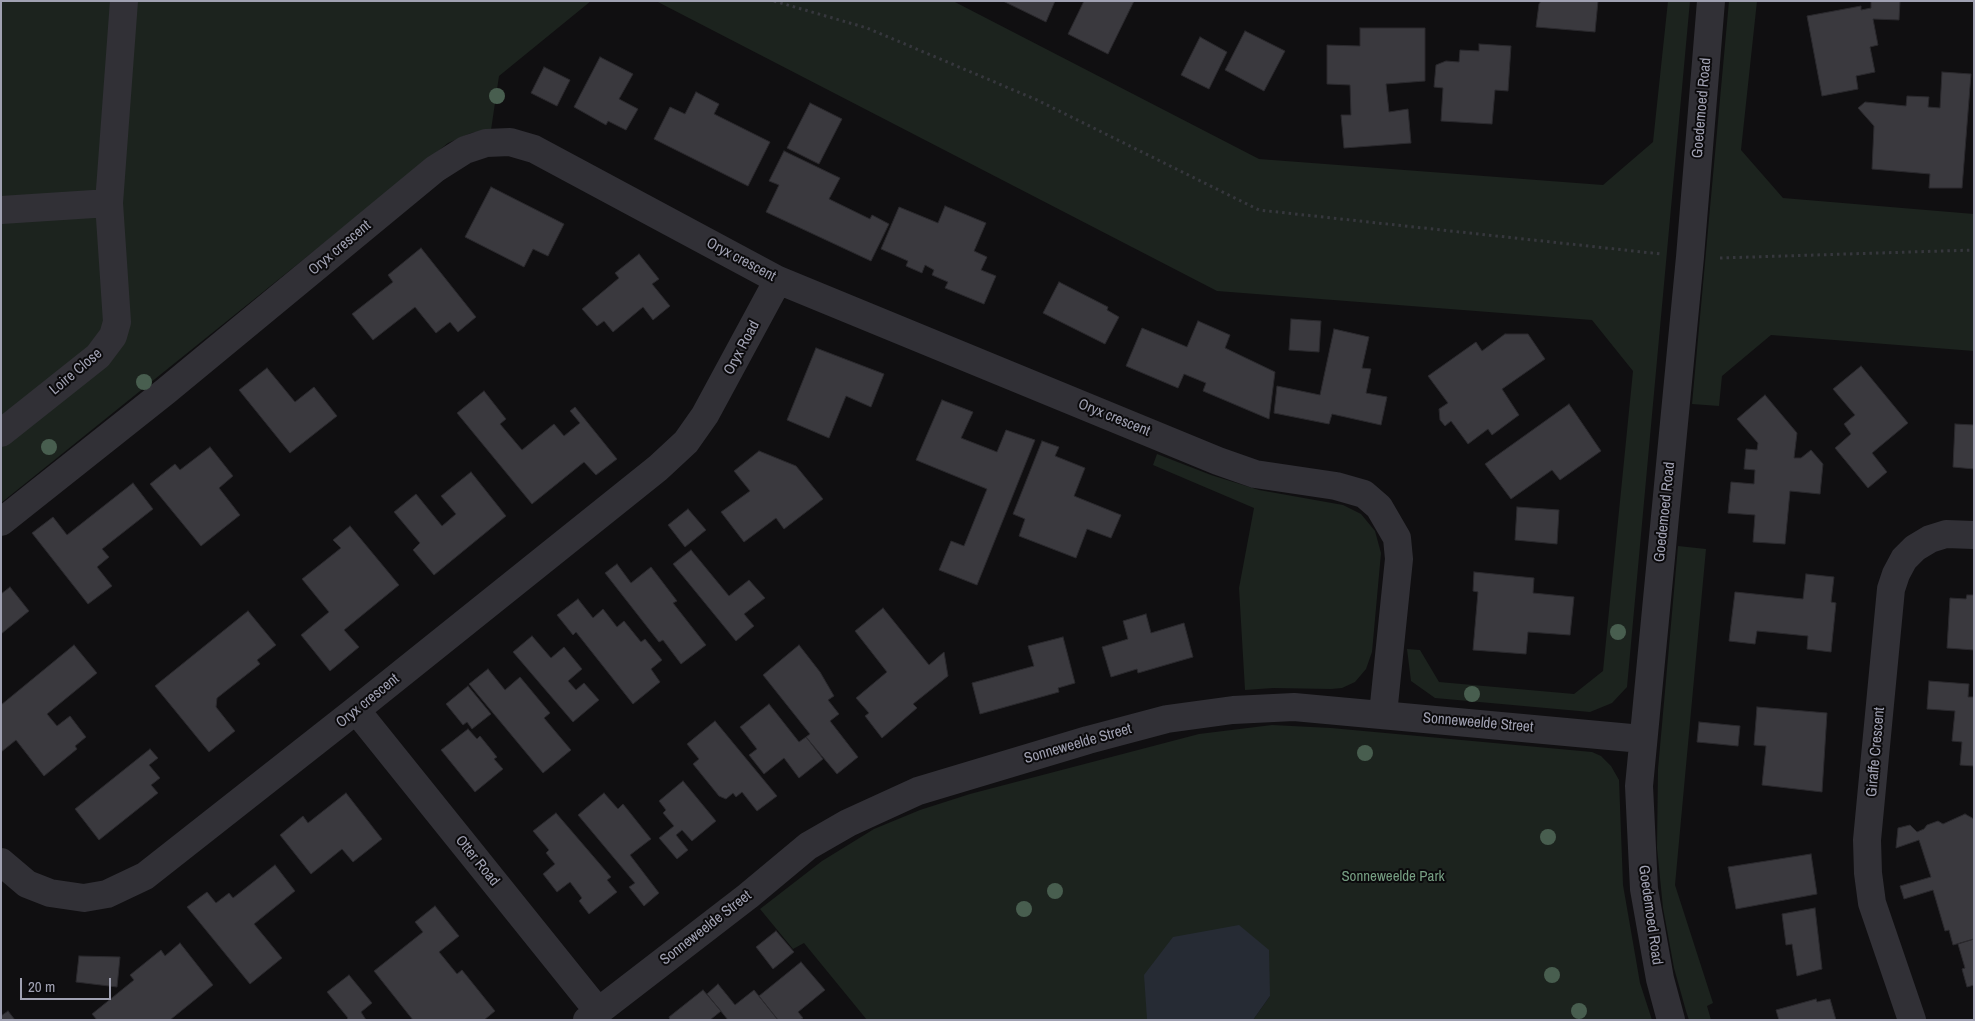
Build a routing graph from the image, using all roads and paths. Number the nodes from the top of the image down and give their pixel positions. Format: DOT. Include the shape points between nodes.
graph roads {
  1 [pos="124,1"];
  2 [pos="774,1"];
  3 [pos="1711,1"];
  4 [pos="109,203"];
  5 [pos="1,210"];
  6 [pos="1974,250"];
  7 [pos="1690,257"];
  8 [pos="778,280"];
  9 [pos="706,415"];
  10 [pos="1,433"];
  11 [pos="1,522"];
  12 [pos="1974,535"];
  13 [pos="356,710"];
  14 [pos="1383,714"];
  15 [pos="1642,739"];
  16 [pos="1,862"];
  17 [pos="593,1016"];
  18 [pos="1671,1020"];
  19 [pos="1912,1020"];
  1 -- 4 [label="street, Loire Close"];
  2 -- 7 [label="path" via="867,28 1037,100 1259,210"];
  3 -- 7 [label="street, Goedemoed Road"];
  4 -- 5 [label="street"];
  4 -- 10 [label="street, Loire Close" via="117,322 113,336 98,356"];
  6 -- 7 [label="path" via="1715,259"];
  7 -- 15 [label="street, Goedemoed Road"];
  8 -- 9 [label="street, Oryx Road"];
  8 -- 11 [label="street, Oryx crescent" via="534,149 510,142 486,143 435,169"];
  8 -- 14 [label="street, Oryx crescent" via="1218,461 1255,474 1336,486 1364,494 1379,507 1398,545"];
  9 -- 13 [label="street, Oryx crescent" via="686,442 658,468"];
  12 -- 19 [label="street, Giraffe Crescent" via="1946,534 1915,548 1904,559 1892,589 1868,840 1868,873 1872,903"];
  13 -- 16 [label="street, Oryx crescent" via="127,887 84,898 50,893 26,884"];
  13 -- 17 [label="street, Otter Road"];
  14 -- 15 [label="street, Sonneweelde Street"];
  14 -- 17 [label="street, Sonneweelde Street" via="1294,707 1233,710 1167,719 918,791 848,823 808,846"];
  15 -- 18 [label="street, Goedemoed Road" via="1639,786 1644,889"];
}
